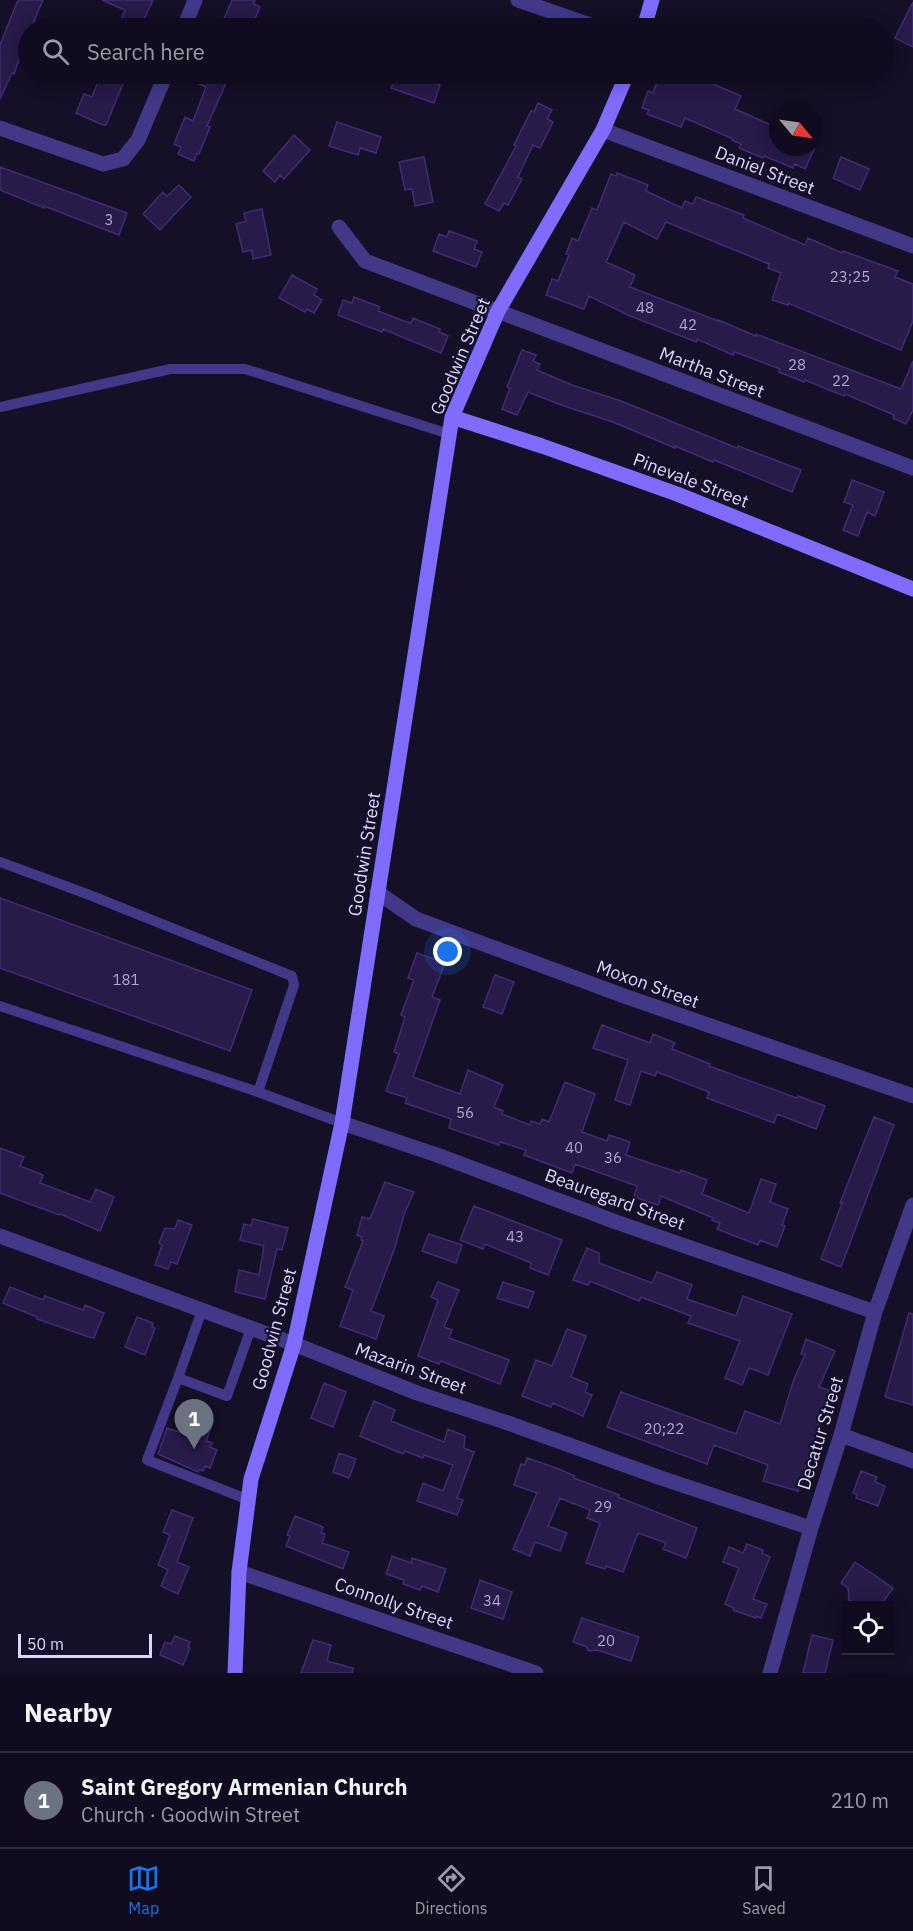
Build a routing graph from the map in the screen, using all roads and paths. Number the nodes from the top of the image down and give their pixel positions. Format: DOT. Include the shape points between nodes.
graph roads {
  1 [pos="195,0"];
  2 [pos="518,0"];
  3 [pos="652,0"];
  4 [pos="188,18"];
  5 [pos="570,18"];
  6 [pos="647,18"];
  7 [pos="162,84"];
  8 [pos="623,84"];
  9 [pos="0,128"];
  10 [pos="603,130"];
  11 [pos="339,227"];
  12 [pos="913,246"];
  13 [pos="498,311"];
  14 [pos="0,407"];
  15 [pos="452,417"];
  16 [pos="449,434"];
  17 [pos="913,468"];
  18 [pos="913,589"];
  19 [pos="0,862"];
  20 [pos="377,892"];
  21 [pos="0,1006"];
  22 [pos="258,1092"];
  23 [pos="913,1096"];
  24 [pos="342,1123"];
  25 [pos="913,1205"];
  26 [pos="0,1236"];
  27 [pos="202,1310"];
  28 [pos="875,1312"];
  29 [pos="251,1328"];
  30 [pos="294,1344"];
  31 [pos="178,1378"];
  32 [pos="841,1435"];
  33 [pos="913,1461"];
  34 [pos="249,1500"];
  35 [pos="811,1528"];
  36 [pos="239,1572"];
  37 [pos="235,1673"];
  38 [pos="536,1673"];
  39 [pos="770,1673"];
  1 -- 4 [label="street"];
  2 -- 5 [label="street"];
  3 -- 6 [label="main road"];
  7 -- 9 [label="street" via="138,140 123,159 103,164"];
  8 -- 10 [label="main road, Goodwin Street"];
  10 -- 12 [label="street, Daniel Street"];
  10 -- 13 [label="main road, Goodwin Street"];
  11 -- 13 [label="street, Martha Street" via="364,261"];
  13 -- 15 [label="main road, Goodwin Street"];
  13 -- 17 [label="street, Martha Street"];
  14 -- 16 [label="lane" via="170,369 245,369"];
  15 -- 16 [label="main road, Goodwin Street"];
  15 -- 18 [label="main road, Pinevale Street" via="677,494"];
  16 -- 20 [label="main road, Goodwin Street"];
  19 -- 22 [label="lane" via="292,976 294,985"];
  20 -- 23 [label="street, Moxon Street" via="416,920 627,998"];
  20 -- 24 [label="main road, Goodwin Street"];
  21 -- 22 [label="lane"];
  22 -- 24 [label="lane"];
  24 -- 28 [label="street, Beauregard Street"];
  24 -- 30 [label="main road, Goodwin Street"];
  25 -- 28 [label="street, Decatur Street"];
  26 -- 27 [label="street, Mazarin Street"];
  27 -- 29 [label="street, Mazarin Street"];
  27 -- 31 [label="lane"];
  28 -- 32 [label="street, Decatur Street"];
  29 -- 30 [label="street, Mazarin Street"];
  29 -- 31 [label="lane" via="227,1396"];
  30 -- 34 [label="main road, Goodwin Street" via="251,1479"];
  30 -- 35 [label="street, Mazarin Street" via="417,1393"];
  31 -- 34 [label="lane" via="147,1460"];
  32 -- 33 [label="street"];
  32 -- 35 [label="street, Decatur Street"];
  34 -- 36 [label="main road, Goodwin Street"];
  35 -- 39 [label="street, Decatur Street"];
  36 -- 37 [label="main road, Goodwin Street"];
  36 -- 38 [label="street, Connolly Street"];
}
